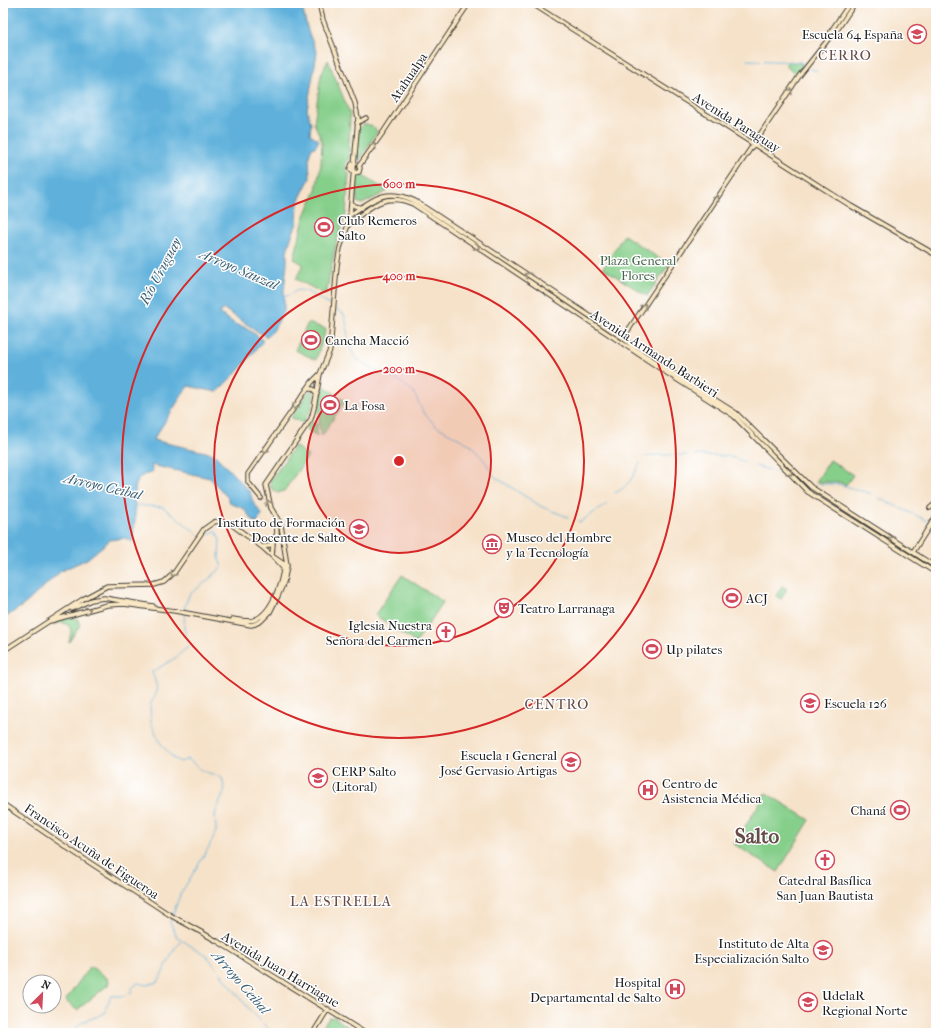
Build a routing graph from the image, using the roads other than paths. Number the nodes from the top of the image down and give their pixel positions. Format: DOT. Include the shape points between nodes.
graph roads {
  1 [pos="319,3"];
  2 [pos="469,3"];
  3 [pos="530,3"];
  4 [pos="850,3"];
  5 [pos="855,3"];
  6 [pos="830,37"];
  7 [pos="366,118"];
  8 [pos="357,123"];
  9 [pos="754,144"];
  10 [pos="355,163"];
  11 [pos="359,166"];
  12 [pos="354,173"];
  13 [pos="351,205"];
  14 [pos="362,208"];
  15 [pos="355,212"];
  16 [pos="350,215"];
  17 [pos="356,220"];
  18 [pos="348,226"];
  19 [pos="936,255"];
  20 [pos="623,338"];
  21 [pos="320,374"];
  22 [pos="307,389"];
  23 [pos="317,394"];
  24 [pos="261,498"];
  25 [pos="936,503"];
  26 [pos="930,508"];
  27 [pos="936,516"];
  28 [pos="276,520"];
  29 [pos="273,543"];
  30 [pos="262,546"];
  31 [pos="913,552"];
  32 [pos="272,556"];
  33 [pos="285,567"];
  34 [pos="936,567"];
  35 [pos="936,574"];
  36 [pos="167,610"];
  37 [pos="63,612"];
  38 [pos="50,621"];
  39 [pos="3,651"];
  40 [pos="3,804"];
  41 [pos="185,923"];
  42 [pos="328,1009"];
  43 [pos="313,1033"];
  44 [pos="365,1033"];
  1 -- 8 [label="street" via="322,20 355,104"];
  11 -- 2 [label="street, Atahualpa, one-way"];
  3 -- 9 [label="street, Avenida Paraguay"];
  4 -- 6 [label="street" via="831,31"];
  5 -- 6 [label="street"];
  9 -- 6 [label="street, one-way" via="800,75"];
  7 -- 8 [label="street"];
  8 -- 10 [label="street"];
  9 -- 19 [label="street, Avenida Paraguay" via="851,206"];
  20 -- 9 [label="street, one-way"];
  10 -- 11 [label="street"];
  10 -- 12 [label="street" via="350,168"];
  11 -- 12 [label="street" via="359,172"];
  12 -- 13 [label="street"];
  13 -- 14 [label="street"];
  13 -- 15 [label="street"];
  13 -- 16 [label="street"];
  14 -- 15 [label="street, Avenida Armando Barbieri"];
  20 -- 14 [label="street, Avenida Armando Barbieri, one-way" via="403,196 386,195 376,198"];
  15 -- 16 [label="street, Avenida Armando Barbieri"];
  15 -- 17 [label="street"];
  16 -- 18 [label="street"];
  17 -- 18 [label="street, Avenida Armando Barbieri"];
  17 -- 35 [label="street, Avenida Armando Barbieri, one-way" via="373,205 384,201 396,199 413,204 734,416 808,492"];
  18 -- 21 [label="street" via="339,255 328,356"];
  31 -- 20 [label="street, Avenida Armando Barbieri, one-way" via="811,487 736,413 637,350"];
  21 -- 22 [label="street"];
  21 -- 23 [label="street"];
  22 -- 23 [label="street" via="313,389"];
  22 -- 24 [label="street, one-way" via="248,474 248,482"];
  33 -- 23 [label="street, one-way" via="281,525 271,508 266,486 311,418"];
  25 -- 26 [label="street"];
  27 -- 31 [label="street"];
  28 -- 29 [label="street" via="277,533"];
  29 -- 30 [label="street"];
  29 -- 32 [label="street"];
  30 -- 32 [label="street"];
  30 -- 37 [label="street, one-way" via="238,528 225,522 214,522 204,529 174,573 164,582 154,585 107,586"];
  31 -- 34 [label="street, Avenida Armando Barbieri"];
  32 -- 33 [label="street"];
  33 -- 36 [label="street" via="278,596 270,612 255,624"];
  36 -- 37 [label="street" via="104,598 91,600"];
  38 -- 36 [label="street, one-way" via="116,604"];
  37 -- 38 [label="street"];
  38 -- 39 [label="street"];
  40 -- 41 [label="street, Francisco Acuña de Figueroa"];
  41 -- 42 [label="street, Avenida Juan Harriague"];
  42 -- 43 [label="street"];
  42 -- 44 [label="street, Avenida Juan Harriague"];
}
